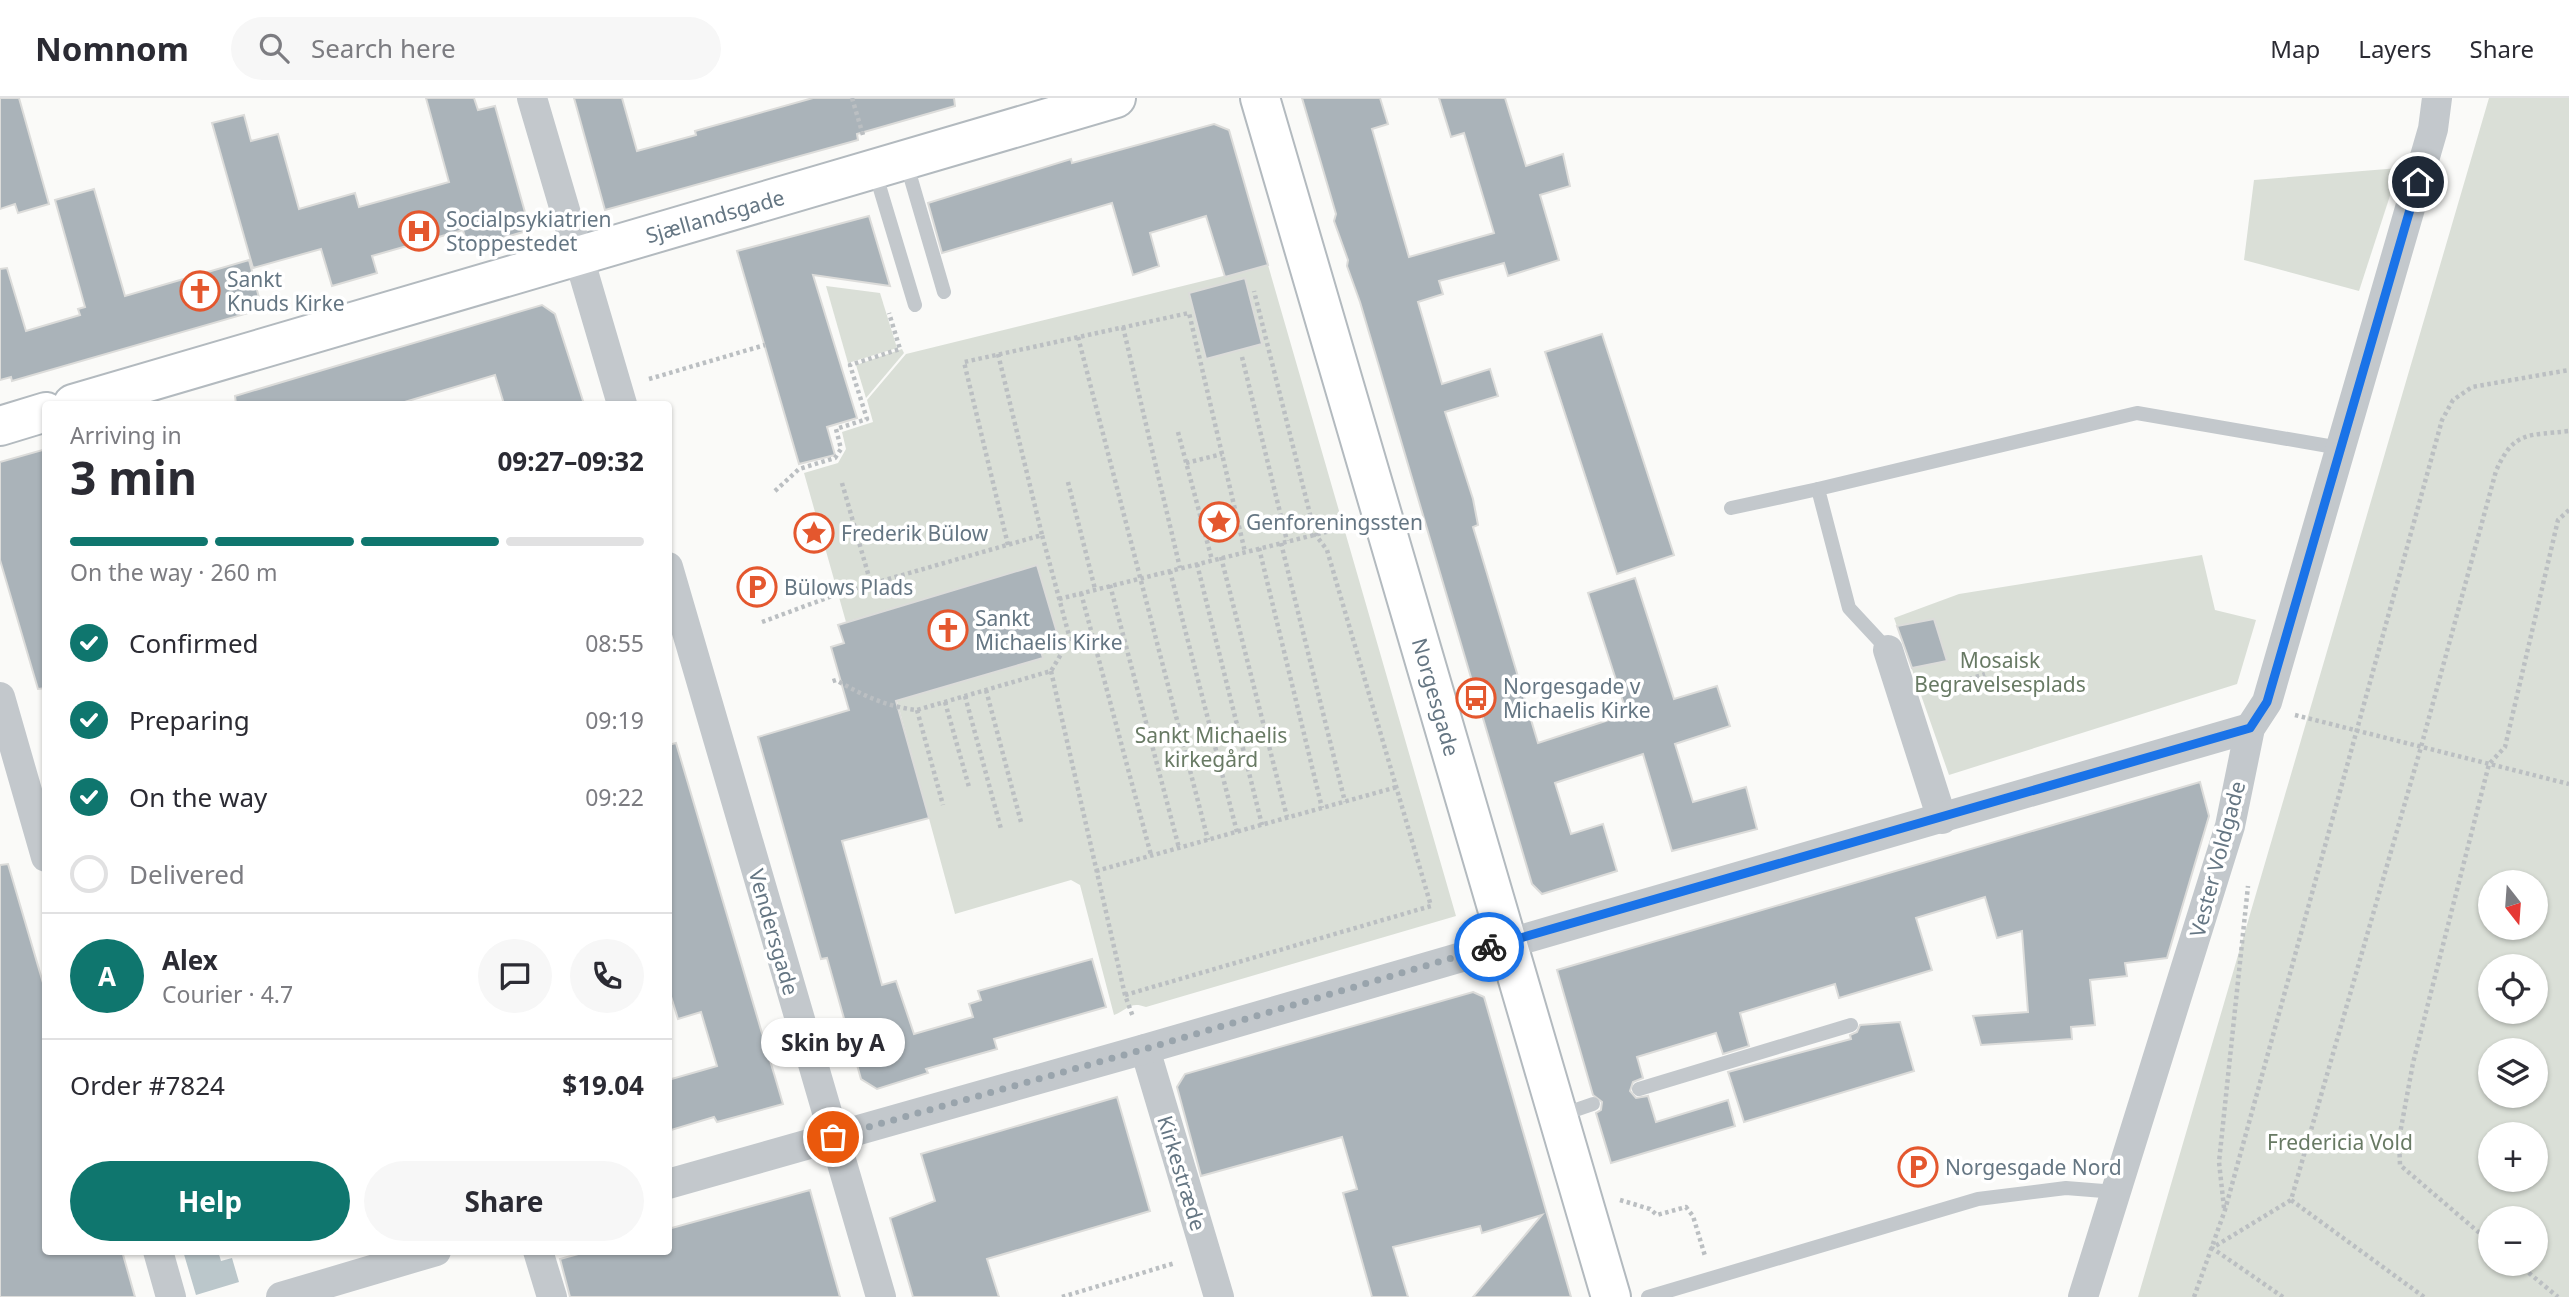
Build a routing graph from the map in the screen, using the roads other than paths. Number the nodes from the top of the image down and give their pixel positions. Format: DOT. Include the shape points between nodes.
graph roads {
  1 [pos="532,98"];
  2 [pos="1116,98"];
  3 [pos="1260,98"];
  4 [pos="2437,98"];
  5 [pos="889,165"];
  6 [pos="579,256"];
  7 [pos="944,292"];
  8 [pos="915,304"];
  9 [pos="83,401"];
  10 [pos="621,401"];
  11 [pos="42,413"];
  12 [pos="0,426"];
  13 [pos="2340,448"];
  14 [pos="1818,489"];
  15 [pos="1731,508"];
  16 [pos="672,581"];
  17 [pos="1888,650"];
  18 [pos="0,697"];
  19 [pos="2250,728"];
  20 [pos="1942,819"];
  21 [pos="42,843"];
  22 [pos="1507,942"];
  23 [pos="1852,1025"];
  24 [pos="1145,1049"];
  25 [pos="1639,1089"];
  26 [pos="833,1137"];
  27 [pos="672,1183"];
  28 [pos="2116,1192"];
  29 [pos="159,1255"];
  30 [pos="423,1255"];
  31 [pos="541,1259"];
  32 [pos="171,1297"];
  33 [pos="281,1297"];
  34 [pos="552,1297"];
  35 [pos="881,1297"];
  36 [pos="1219,1297"];
  37 [pos="1611,1297"];
  38 [pos="1647,1297"];
  39 [pos="2082,1297"];
  1 -- 6 [label="street"];
  2 -- 5 [label="street, Sjællandsgade"];
  3 -- 22 [label="street, Norgesgade"];
  4 -- 13 [label="street, Vester Voldgade" via="2433,129"];
  5 -- 6 [label="street, Sjællandsgade"];
  5 -- 7 [label="lane"];
  5 -- 8 [label="lane"];
  6 -- 9 [label="street, Sjællandsgade"];
  6 -- 10 [label="street"];
  11 -- 12 [label="street"];
  13 -- 14 [label="lane" via="2137,413"];
  13 -- 19 [label="street, Vester Voldgade" via="2267,702"];
  14 -- 15 [label="lane"];
  14 -- 17 [label="lane" via="1849,608"];
  16 -- 26 [label="street, Vendersgade"];
  17 -- 20 [label="street"];
  18 -- 21 [label="street"];
  19 -- 20 [label="street"];
  19 -- 28 [label="street, Vester Voldgade" via="2230,826"];
  20 -- 22 [label="street"];
  22 -- 24 [label="street"];
  22 -- 37 [label="street, Norgesgade" via="1576,1110 1585,1209"];
  23 -- 25 [label="lane"];
  24 -- 26 [label="street"];
  24 -- 36 [label="street, Kirkestræde"];
  26 -- 27 [label="street"];
  26 -- 35 [label="street, Vendersgade"];
  28 -- 38 [label="lane" via="2066,1188 1978,1199"];
  28 -- 39 [label="street, Vester Voldgade"];
  29 -- 32 [label="street"];
  30 -- 33 [label="street"];
  31 -- 34 [label="street"];
}
